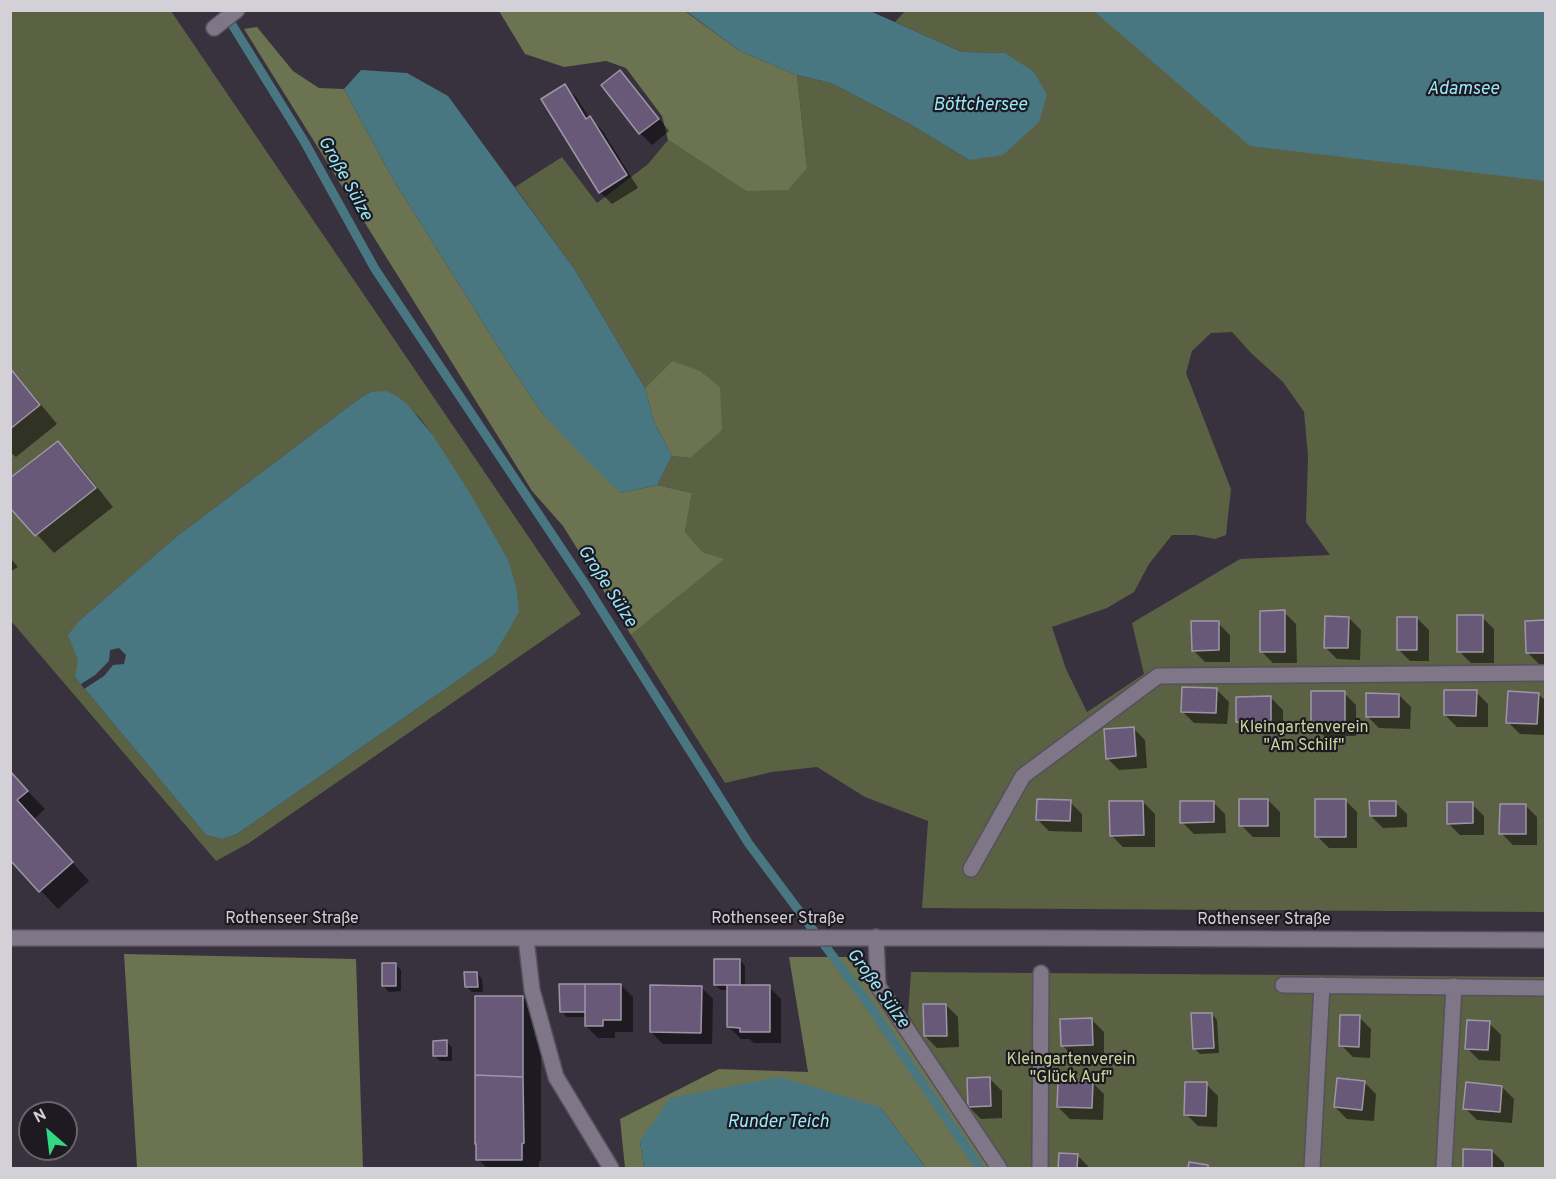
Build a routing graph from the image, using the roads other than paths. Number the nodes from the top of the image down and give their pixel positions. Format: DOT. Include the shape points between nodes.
graph roads {
  1 [pos="237,10"];
  2 [pos="214,28"];
  3 [pos="1545,673"];
  4 [pos="971,868"];
  5 [pos="10,938"];
  6 [pos="526,938"];
  7 [pos="876,938"];
  8 [pos="1545,940"];
  9 [pos="1041,973"];
  10 [pos="1283,985"];
  11 [pos="1322,985"];
  12 [pos="1454,986"];
  13 [pos="1545,988"];
  14 [pos="611,1168"];
  15 [pos="999,1168"];
  16 [pos="1040,1168"];
  17 [pos="1312,1168"];
  18 [pos="1444,1168"];
  1 -- 2 [label="street"];
  3 -- 4 [label="street" via="1158,676 1023,776"];
  5 -- 6 [label="street, Rothenseer Straße"];
  6 -- 7 [label="street, Rothenseer Straße"];
  6 -- 14 [label="street" via="532,990 556,1077"];
  7 -- 8 [label="street, Rothenseer Straße"];
  7 -- 15 [label="street" via="879,986"];
  9 -- 16 [label="street"];
  10 -- 11 [label="street"];
  11 -- 12 [label="street"];
  11 -- 17 [label="street"];
  12 -- 13 [label="street"];
  12 -- 18 [label="street"];
}
